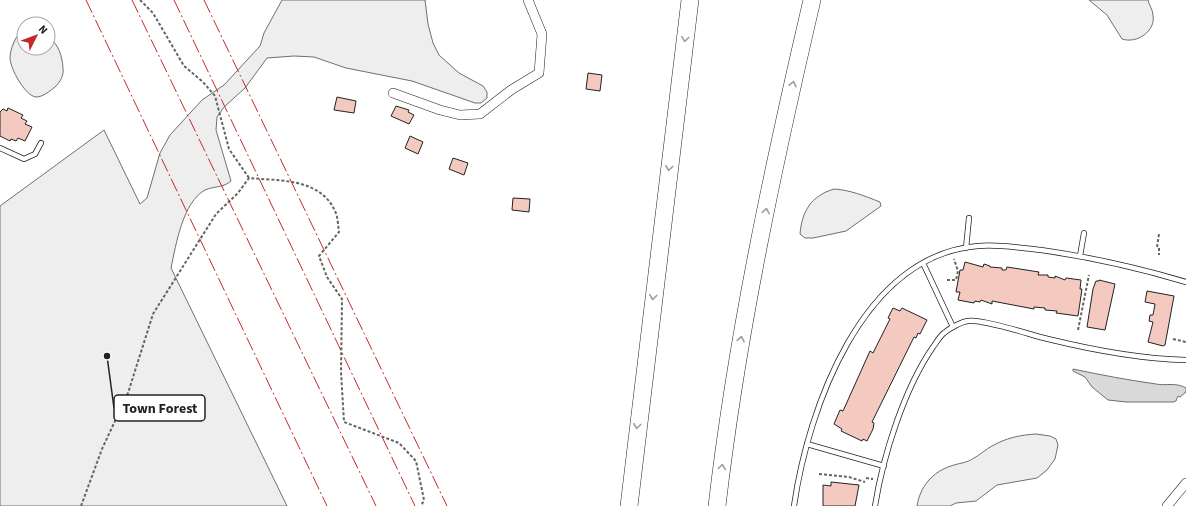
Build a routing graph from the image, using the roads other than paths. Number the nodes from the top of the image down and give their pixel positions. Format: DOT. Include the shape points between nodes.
graph roads {
  1 [pos="528,0"];
  2 [pos="690,0"];
  3 [pos="812,0"];
  4 [pos="393,93"];
  5 [pos="41,142"];
  6 [pos="0,148"];
  7 [pos="969,218"];
  8 [pos="1084,233"];
  9 [pos="966,248"];
  10 [pos="1080,256"];
  11 [pos="923,263"];
  12 [pos="1186,282"];
  13 [pos="953,327"];
  14 [pos="1186,359"];
  15 [pos="807,444"];
  16 [pos="884,466"];
  17 [pos="1186,483"];
  18 [pos="628,506"];
  19 [pos="717,506"];
  20 [pos="794,506"];
  21 [pos="876,506"];
  22 [pos="1167,506"];
  1 -- 4 [label="street" via="542,34 539,73 511,90 480,114 460,115"];
  2 -- 18 [label="highway, one-way"];
  19 -- 3 [label="highway, one-way" via="738,357 754,270"];
  5 -- 6 [label="lane" via="35,154 24,159"];
  7 -- 9 [label="lane"];
  8 -- 10 [label="lane"];
  9 -- 10 [label="lane" via="999,246"];
  9 -- 11 [label="lane" via="951,251"];
  10 -- 12 [label="lane"];
  11 -- 13 [label="lane"];
  11 -- 15 [label="lane" via="889,286 862,318 823,396"];
  13 -- 14 [label="lane" via="968,321 980,322 1049,340 1119,353"];
  13 -- 16 [label="lane" via="943,333 920,370 900,412"];
  15 -- 16 [label="lane"];
  15 -- 20 [label="lane"];
  16 -- 21 [label="lane"];
  17 -- 22 [label="street"];
}
